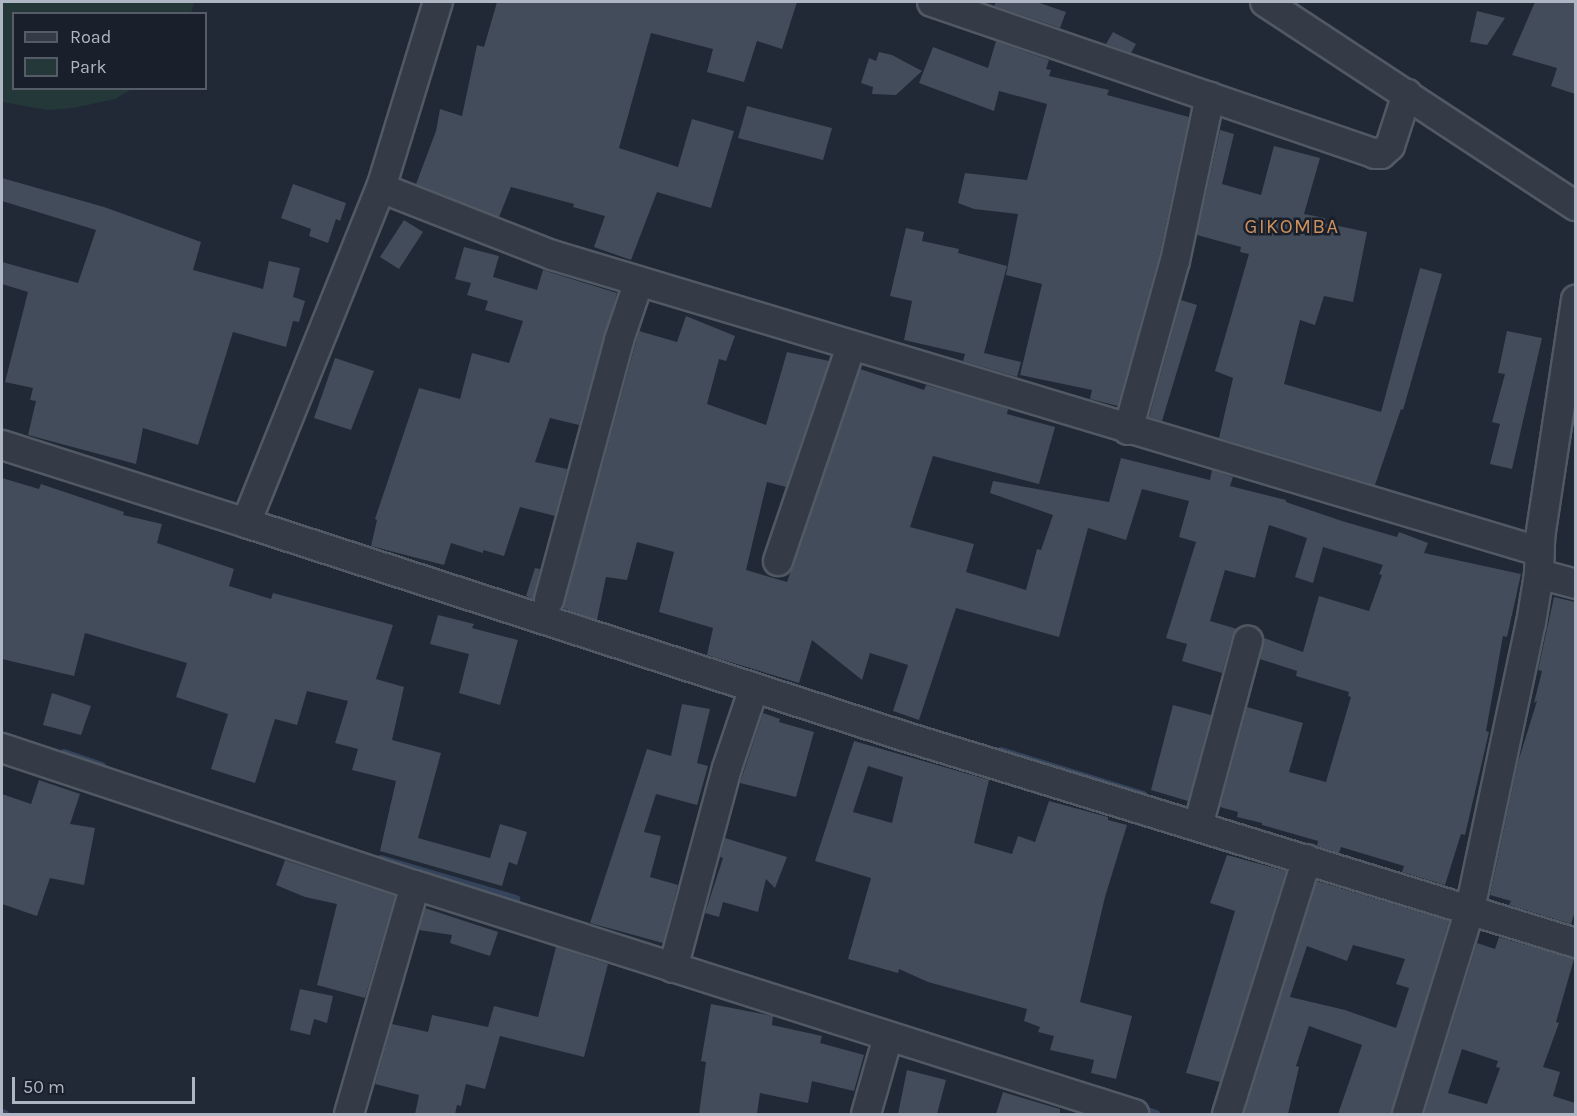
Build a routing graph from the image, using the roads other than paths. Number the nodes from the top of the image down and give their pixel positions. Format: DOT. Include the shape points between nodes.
graph roads {
  1 [pos="438,2"];
  2 [pos="932,2"];
  3 [pos="1265,2"];
  4 [pos="1407,94"];
  5 [pos="1210,98"];
  6 [pos="381,188"];
  7 [pos="1575,206"];
  8 [pos="639,281"];
  9 [pos="1575,300"];
  10 [pos="851,346"];
  11 [pos="1128,430"];
  12 [pos="2,445"];
  13 [pos="246,523"];
  14 [pos="778,561"];
  15 [pos="1539,562"];
  16 [pos="1575,584"];
  17 [pos="549,600"];
  18 [pos="1248,642"];
  19 [pos="754,688"];
  20 [pos="2,748"];
  21 [pos="1198,826"];
  22 [pos="1307,859"];
  23 [pos="415,885"];
  24 [pos="1470,909"];
  25 [pos="1575,943"];
  26 [pos="673,968"];
  27 [pos="888,1037"];
  28 [pos="349,1114"];
  29 [pos="866,1114"];
  30 [pos="1134,1114"];
  31 [pos="1227,1114"];
  32 [pos="1407,1114"];
  1 -- 6 [label="street"];
  2 -- 5 [label="street"];
  3 -- 4 [label="street"];
  4 -- 5 [label="street" via="1390,146 1381,154"];
  4 -- 7 [label="street"];
  5 -- 11 [label="street" via="1175,261"];
  6 -- 8 [label="street" via="552,255"];
  6 -- 13 [label="street"];
  8 -- 10 [label="street"];
  8 -- 17 [label="street" via="619,340"];
  9 -- 15 [label="street"];
  10 -- 11 [label="street"];
  10 -- 14 [label="street"];
  11 -- 15 [label="street"];
  12 -- 13 [label="street"];
  13 -- 19 [label="street"];
  15 -- 16 [label="street"];
  15 -- 24 [label="street"];
  18 -- 21 [label="street"];
  19 -- 21 [label="street"];
  19 -- 26 [label="street"];
  20 -- 23 [label="street"];
  21 -- 22 [label="street"];
  22 -- 24 [label="street"];
  22 -- 31 [label="street"];
  23 -- 26 [label="street"];
  23 -- 28 [label="street"];
  24 -- 25 [label="street"];
  24 -- 32 [label="street"];
  26 -- 27 [label="street"];
  27 -- 29 [label="street"];
  27 -- 30 [label="street"];
}
